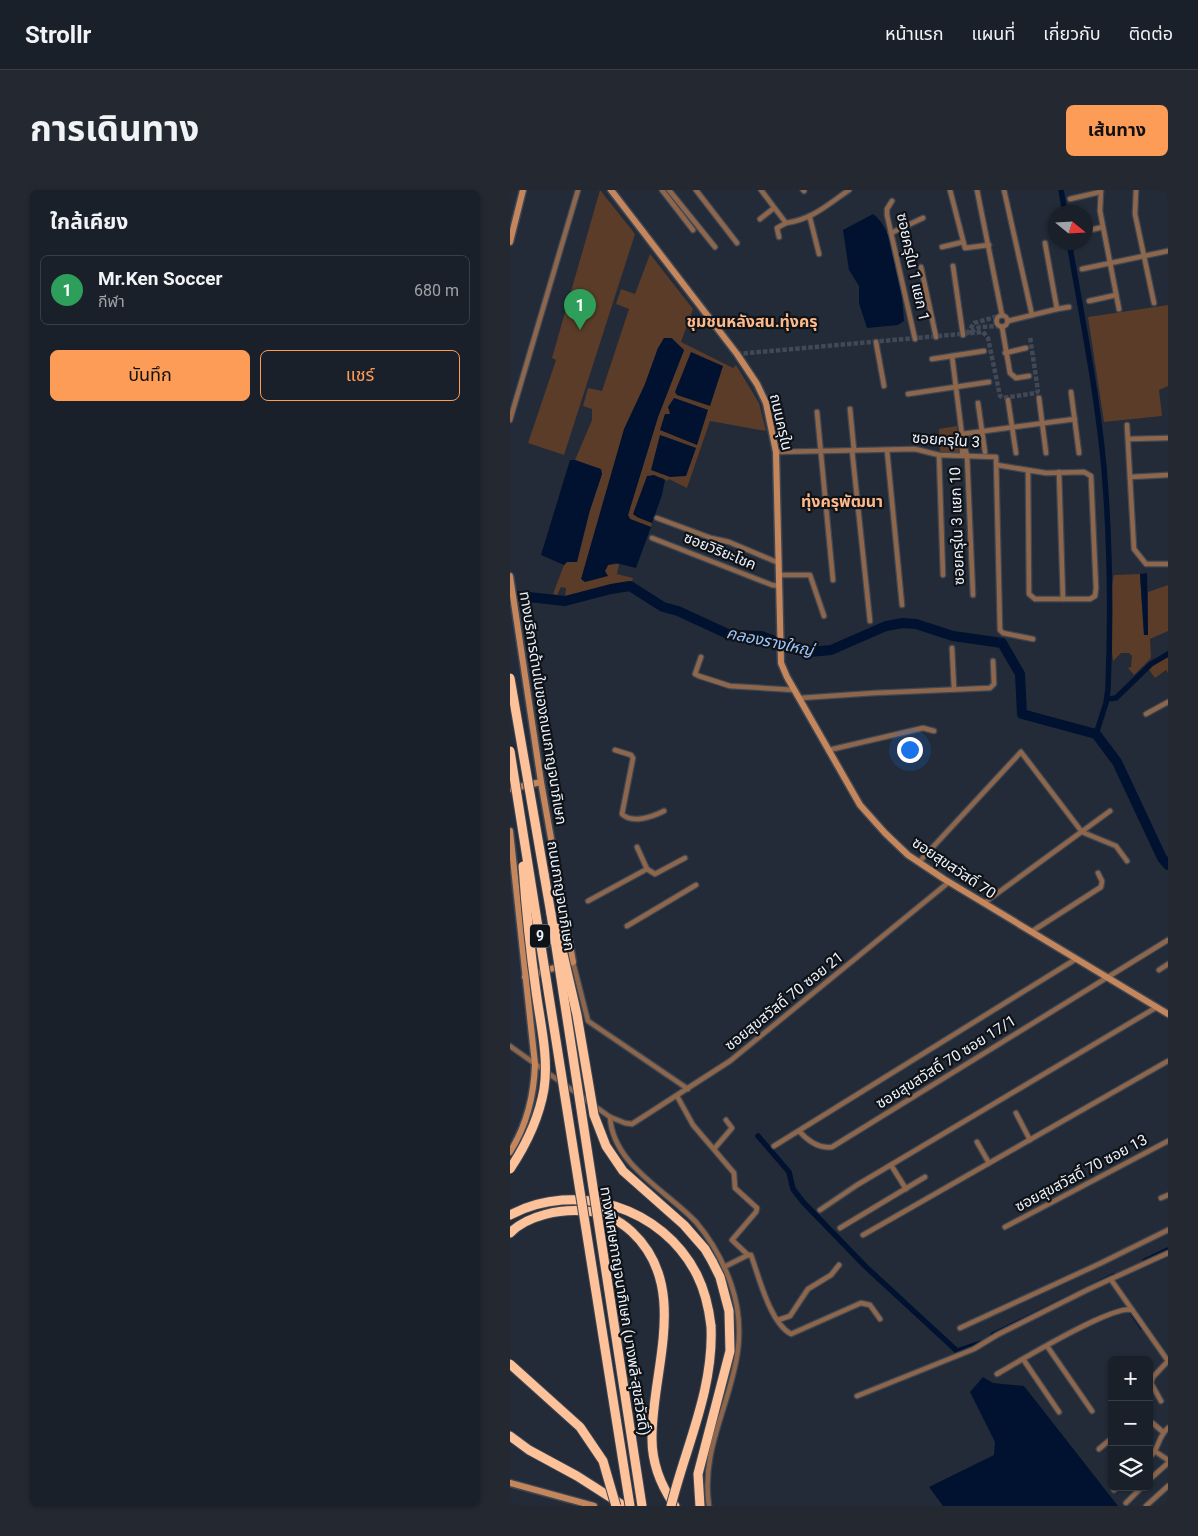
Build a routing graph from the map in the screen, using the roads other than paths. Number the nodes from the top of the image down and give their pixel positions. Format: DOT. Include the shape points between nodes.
graph roads {
  1 [pos="523,190"];
  2 [pos="578,190"];
  3 [pos="611,190"];
  4 [pos="662,190"];
  5 [pos="669,190"];
  6 [pos="696,190"];
  7 [pos="761,190"];
  8 [pos="849,190"];
  9 [pos="950,190"];
  10 [pos="977,190"];
  11 [pos="1004,190"];
  12 [pos="1136,190"];
  13 [pos="1101,191"];
  14 [pos="1070,199"];
  15 [pos="892,201"];
  16 [pos="774,208"];
  17 [pos="810,218"];
  18 [pos="923,218"];
  19 [pos="760,219"];
  20 [pos="786,223"];
  21 [pos="1103,227"];
  22 [pos="1093,229"];
  23 [pos="693,230"];
  24 [pos="891,233"];
  25 [pos="779,237"];
  26 [pos="510,242"];
  27 [pos="963,242"];
  28 [pos="737,243"];
  29 [pos="1045,243"];
  30 [pos="989,245"];
  31 [pos="715,247"];
  32 [pos="942,247"];
  33 [pos="1168,251"];
  34 [pos="819,254"];
  35 [pos="1144,256"];
  36 [pos="1110,263"];
  37 [pos="953,266"];
  38 [pos="921,267"];
  39 [pos="1082,269"];
  40 [pos="1116,295"];
  41 [pos="1089,301"];
  42 [pos="1154,303"];
  43 [pos="1069,307"];
  44 [pos="1057,309"];
  45 [pos="1119,309"];
  46 [pos="1002,315"];
  47 [pos="1032,315"];
  48 [pos="1008,321"];
  49 [pos="1002,327"];
  50 [pos="963,335"];
  51 [pos="936,337"];
  52 [pos="915,339"];
  53 [pos="876,342"];
  54 [pos="1026,348"];
  55 [pos="984,351"];
  56 [pos="1005,353"];
  57 [pos="952,356"];
  58 [pos="932,358"];
  59 [pos="1029,376"];
  60 [pos="989,382"];
  61 [pos="884,386"];
  62 [pos="956,386"];
  63 [pos="1071,392"];
  64 [pos="908,394"];
  65 [pos="1039,398"];
  66 [pos="1008,400"];
  67 [pos="978,403"];
  68 [pos="850,409"];
  69 [pos="817,412"];
  70 [pos="1075,419"];
  71 [pos="510,420"];
  72 [pos="1043,423"];
  73 [pos="1127,424"];
  74 [pos="1012,427"];
  75 [pos="982,431"];
  76 [pos="962,434"];
  77 [pos="1128,438"];
  78 [pos="1168,438"];
  79 [pos="821,450"];
  80 [pos="853,450"];
  81 [pos="887,450"];
  82 [pos="776,452"];
  83 [pos="985,452"];
  84 [pos="1046,452"];
  85 [pos="1016,453"];
  86 [pos="1079,453"];
  87 [pos="939,455"];
  88 [pos="964,455"];
  89 [pos="997,465"];
  90 [pos="1028,470"];
  91 [pos="1059,472"];
  92 [pos="1168,475"];
  93 [pos="1130,477"];
  94 [pos="657,518"];
  95 [pos="652,538"];
  96 [pos="779,563"];
  97 [pos="1168,564"];
  98 [pos="779,575"];
  99 [pos="943,575"];
  100 [pos="510,576"];
  101 [pos="834,580"];
  102 [pos="779,586"];
  103 [pos="973,595"];
  104 [pos="1063,599"];
  105 [pos="902,605"];
  106 [pos="824,616"];
  107 [pos="870,622"];
  108 [pos="1033,639"];
  109 [pos="952,648"];
  110 [pos="781,650"];
  111 [pos="701,657"];
  112 [pos="993,661"];
  113 [pos="510,678"];
  114 [pos="954,689"];
  115 [pos="795,690"];
  116 [pos="800,698"];
  117 [pos="1168,702"];
  118 [pos="1146,714"];
  119 [pos="934,731"];
  120 [pos="616,750"];
  121 [pos="828,750"];
  122 [pos="510,751"];
  123 [pos="542,782"];
  124 [pos="510,789"];
  125 [pos="664,811"];
  126 [pos="1110,811"];
  127 [pos="520,812"];
  128 [pos="510,831"];
  129 [pos="1082,832"];
  130 [pos="638,847"];
  131 [pos="685,858"];
  132 [pos="1127,860"];
  133 [pos="918,862"];
  134 [pos="647,869"];
  135 [pos="1098,873"];
  136 [pos="949,882"];
  137 [pos="696,885"];
  138 [pos="588,901"];
  139 [pos="984,903"];
  140 [pos="551,914"];
  141 [pos="626,926"];
  142 [pos="1031,932"];
  143 [pos="1168,940"];
  144 [pos="1076,959"];
  145 [pos="573,962"];
  146 [pos="1168,964"];
  147 [pos="1159,970"];
  148 [pos="524,977"];
  149 [pos="1107,978"];
  150 [pos="1156,1007"];
  151 [pos="1168,1014"];
  152 [pos="510,1046"];
  153 [pos="1168,1061"];
  154 [pos="535,1064"];
  155 [pos="688,1089"];
  156 [pos="677,1096"];
  157 [pos="1016,1113"];
  158 [pos="610,1117"];
  159 [pos="582,1119"];
  160 [pos="726,1120"];
  161 [pos="569,1122"];
  162 [pos="799,1130"];
  163 [pos="1030,1140"];
  164 [pos="1168,1141"];
  165 [pos="977,1142"];
  166 [pos="774,1146"];
  167 [pos="714,1149"];
  168 [pos="510,1152"];
  169 [pos="989,1163"];
  170 [pos="891,1165"];
  171 [pos="510,1169"];
  172 [pos="925,1177"];
  173 [pos="906,1189"];
  174 [pos="1168,1195"];
  175 [pos="1161,1198"];
  176 [pos="820,1210"];
  177 [pos="510,1215"];
  178 [pos="1005,1227"];
  179 [pos="840,1228"];
  180 [pos="1168,1230"];
  181 [pos="510,1233"];
  182 [pos="863,1235"];
  183 [pos="1168,1253"];
  184 [pos="748,1255"];
  185 [pos="839,1265"];
  186 [pos="724,1267"];
  187 [pos="1112,1281"];
  188 [pos="1132,1310"];
  189 [pos="880,1319"];
  190 [pos="778,1320"];
  191 [pos="960,1328"];
  192 [pos="1047,1346"];
  193 [pos="1023,1359"];
  194 [pos="510,1364"];
  195 [pos="996,1374"];
  196 [pos="857,1396"];
  197 [pos="1161,1401"];
  198 [pos="1092,1411"];
  199 [pos="1059,1412"];
  200 [pos="1153,1423"];
  201 [pos="1168,1428"];
  202 [pos="1163,1432"];
  203 [pos="510,1436"];
  204 [pos="1108,1441"];
  205 [pos="1099,1449"];
  206 [pos="1156,1452"];
  207 [pos="1153,1455"];
  208 [pos="1168,1462"];
  209 [pos="1153,1476"];
  210 [pos="510,1483"];
  211 [pos="1168,1486"];
  212 [pos="1138,1491"];
  213 [pos="1126,1503"];
  214 [pos="594,1506"];
  215 [pos="616,1506"];
  216 [pos="624,1506"];
  217 [pos="630,1506"];
  218 [pos="642,1506"];
  219 [pos="673,1506"];
  220 [pos="700,1506"];
  221 [pos="709,1506"];
  222 [pos="1146,1506"];
  1 -- 26 [label="street"];
  2 -- 71 [label="street"];
  3 -- 82 [label="street, ถนนครุใน" via="752,375 766,403"];
  4 -- 23 [label="street"];
  5 -- 31 [label="street"];
  6 -- 28 [label="street"];
  7 -- 16 [label="street"];
  8 -- 17 [label="street"];
  9 -- 27 [label="street"];
  10 -- 30 [label="street"];
  11 -- 47 [label="street"];
  12 -- 35 [label="street" via="1135,214"];
  13 -- 14 [label="street"];
  13 -- 21 [label="street"];
  15 -- 24 [label="street, ซอยครุใน 1 แยก 1" via="887,209"];
  16 -- 19 [label="street"];
  16 -- 20 [label="street"];
  17 -- 20 [label="street"];
  17 -- 34 [label="street"];
  18 -- 24 [label="street"];
  20 -- 25 [label="street" via="777,228"];
  21 -- 22 [label="street"];
  21 -- 36 [label="street"];
  24 -- 52 [label="street, ซอยครุใน 1 แยก 1"];
  27 -- 30 [label="street" via="968,249"];
  27 -- 32 [label="street"];
  29 -- 44 [label="street"];
  30 -- 46 [label="street"];
  33 -- 35 [label="street"];
  35 -- 36 [label="street"];
  35 -- 42 [label="street"];
  36 -- 39 [label="street"];
  36 -- 40 [label="street"];
  37 -- 50 [label="street"];
  38 -- 51 [label="street"];
  40 -- 41 [label="street"];
  40 -- 45 [label="street"];
  43 -- 44 [label="street"];
  44 -- 47 [label="street"];
  46 -- 48 [label="street"];
  46 -- 49 [label="street" via="996,321"];
  47 -- 48 [label="street"];
  48 -- 49 [label="street"];
  49 -- 56 [label="street"];
  53 -- 61 [label="street"];
  54 -- 56 [label="street"];
  55 -- 57 [label="street"];
  56 -- 59 [label="street" via="1013,376"];
  57 -- 58 [label="street"];
  57 -- 62 [label="street, ซอยครุใน 3 แยก 10"];
  60 -- 62 [label="street"];
  62 -- 64 [label="street"];
  62 -- 76 [label="street, ซอยครุใน 3 แยก 10"];
  63 -- 70 [label="street"];
  65 -- 72 [label="street"];
  66 -- 74 [label="street"];
  67 -- 75 [label="street"];
  68 -- 80 [label="street"];
  69 -- 79 [label="street"];
  70 -- 72 [label="street"];
  70 -- 86 [label="street"];
  72 -- 74 [label="street"];
  72 -- 84 [label="street"];
  73 -- 77 [label="street"];
  74 -- 75 [label="street"];
  74 -- 85 [label="street"];
  75 -- 76 [label="street"];
  75 -- 83 [label="street"];
  76 -- 88 [label="street, ซอยครุใน 3 แยก 10"];
  77 -- 78 [label="street"];
  77 -- 93 [label="street"];
  79 -- 80 [label="street, ซอยครุใน 3"];
  79 -- 82 [label="street, ซอยครุใน 3"];
  79 -- 101 [label="street"];
  80 -- 81 [label="street, ซอยครุใน 3"];
  80 -- 107 [label="street"];
  81 -- 87 [label="street, ซอยครุใน 3" via="924,450"];
  81 -- 105 [label="street"];
  82 -- 96 [label="street, ถนนครุใน"];
  87 -- 88 [label="street, ซอยครุใน 3"];
  87 -- 99 [label="street"];
  88 -- 89 [label="street, ซอยครุใน 3" via="996,456"];
  88 -- 103 [label="street, ซอยครุใน 3 แยก 10"];
  89 -- 90 [label="street"];
  89 -- 108 [label="street, ซอยครุใน 3" via="1000,630"];
  90 -- 91 [label="street"];
  90 -- 104 [label="street" via="1029,594 1035,599"];
  91 -- 104 [label="street"];
  91 -- 104 [label="street" via="1084,472 1091,476 1096,588 1095,596 1090,599"];
  92 -- 93 [label="street"];
  93 -- 97 [label="street" via="1134,549 1146,564"];
  94 -- 96 [label="street"];
  95 -- 102 [label="street, ซอยวิริยะโชค"];
  96 -- 98 [label="street, ถนนครุใน"];
  98 -- 102 [label="street, ถนนครุใน"];
  98 -- 106 [label="street" via="810,575"];
  100 -- 123 [label="street, ทางบริการด้านในของถนนกาญจนาภิเษก"];
  102 -- 110 [label="street, ถนนครุใน"];
  109 -- 114 [label="street"];
  110 -- 115 [label="street, ซอยสุขสวัสดิ์ 70" via="781,663"];
  111 -- 115 [label="street" via="695,670 699,676 730,686"];
  112 -- 114 [label="street" via="993,687"];
  113 -- 140 [label="highway, ถนนกาญจนาภิเษก / 9, bridge"];
  114 -- 116 [label="street"];
  115 -- 116 [label="street, ซอยสุขสวัสดิ์ 70"];
  116 -- 121 [label="street, ซอยสุขสวัสดิ์ 70"];
  117 -- 118 [label="street"];
  119 -- 121 [label="street" via="924,728"];
  120 -- 125 [label="street" via="633,758 622,814 636,819"];
  121 -- 133 [label="street, ซอยสุขสวัสดิ์ 70" via="860,805"];
  122 -- 127 [label="highway, ถนนกาญจนาภิเษก / 9, bridge"];
  123 -- 124 [label="street"];
  123 -- 145 [label="street, ทางบริการด้านในของถนนกาญจนาภิเษก"];
  126 -- 129 [label="street"];
  127 -- 161 [label="highway, ถนนกาญจนาภิเษก / 9, bridge"];
  127 -- 171 [label="highway, bridge" via="530,950 545,1068 539,1112"];
  128 -- 148 [label="street"];
  129 -- 132 [label="street" via="1116,846"];
  129 -- 133 [label="street" via="1022,752"];
  129 -- 139 [label="street"];
  130 -- 134 [label="street"];
  131 -- 134 [label="street" via="658,873"];
  133 -- 136 [label="street, ซอยสุขสวัสดิ์ 70"];
  134 -- 138 [label="street"];
  135 -- 142 [label="street" via="1101,886"];
  136 -- 139 [label="street, ซอยสุขสวัสดิ์ 70"];
  136 -- 155 [label="street, ซอยสุขสวัสดิ์ 70 ซอย 21" via="730,1062"];
  137 -- 141 [label="street"];
  139 -- 142 [label="street, ซอยสุขสวัสดิ์ 70"];
  140 -- 159 [label="highway, ถนนกาญจนาภิเษก / 9, bridge"];
  140 -- 220 [label="highway, bridge" via="562,946 594,1115 602,1139 623,1171 695,1236 720,1277 729,1311 730,1351 698,1474"];
  142 -- 144 [label="street, ซอยสุขสวัสดิ์ 70"];
  143 -- 149 [label="street, ซอยสุขสวัสดิ์ 70 ซอย 17/1"];
  144 -- 149 [label="street, ซอยสุขสวัสดิ์ 70"];
  144 -- 162 [label="street"];
  145 -- 148 [label="street"];
  145 -- 155 [label="street" via="588,1021"];
  146 -- 147 [label="street"];
  148 -- 154 [label="street"];
  149 -- 150 [label="street, ซอยสุขสวัสดิ์ 70"];
  149 -- 162 [label="street, ซอยสุขสวัสดิ์ 70 ซอย 17/1" via="832,1148 814,1144"];
  150 -- 151 [label="street, ซอยสุขสวัสดิ์ 70"];
  150 -- 170 [label="street"];
  152 -- 154 [label="street"];
  153 -- 163 [label="street"];
  154 -- 158 [label="street"];
  154 -- 168 [label="street" via="534,1088 526,1119"];
  155 -- 156 [label="street, ซอยสุขสวัสดิ์ 70 ซอย 21"];
  156 -- 158 [label="street, ซอยสุขสวัสดิ์ 70 ซอย 21" via="634,1123"];
  156 -- 167 [label="street" via="694,1125"];
  157 -- 163 [label="street"];
  158 -- 186 [label="street" via="614,1137 629,1160 710,1239"];
  159 -- 218 [label="highway, ทางพิเศษกาญจนาภิเษก (บางพลี-สุขสวัสดิ์), bridge"];
  160 -- 167 [label="street" via="732,1128"];
  161 -- 217 [label="highway, ทางพิเศษกาญจนาภิเษก (บางพลี-สุขสวัสดิ์), bridge"];
  162 -- 166 [label="street"];
  163 -- 169 [label="street"];
  164 -- 178 [label="street, ซอยสุขสวัสดิ์ 70 ซอย 13"];
  165 -- 169 [label="street"];
  167 -- 184 [label="street" via="734,1173 735,1188 756,1208 732,1240"];
  169 -- 182 [label="street"];
  170 -- 173 [label="street"];
  170 -- 176 [label="street"];
  172 -- 173 [label="street"];
  173 -- 179 [label="street"];
  174 -- 175 [label="street"];
  177 -- 219 [label="highway, bridge" via="540,1202 586,1198 611,1204 657,1228 687,1259 703,1290 712,1326 712,1354"];
  180 -- 191 [label="street"];
  181 -- 219 [label="highway" via="549,1214 587,1211 624,1224 639,1238 650,1256 664,1301 665,1334 652,1419 652,1440 659,1478"];
  183 -- 187 [label="street"];
  184 -- 186 [label="street"];
  184 -- 190 [label="street" via="751,1255"];
  185 -- 190 [label="street" via="831,1275 808,1289 790,1316"];
  186 -- 221 [label="street" via="738,1309 740,1336 738,1361 708,1468"];
  187 -- 188 [label="street"];
  187 -- 196 [label="street" via="1089,1289 967,1352"];
  188 -- 192 [label="street" via="1124,1309 1094,1320"];
  188 -- 197 [label="street" via="1168,1361 1151,1383"];
  189 -- 190 [label="street" via="866,1303 796,1333 785,1331"];
  192 -- 193 [label="street"];
  192 -- 198 [label="street"];
  193 -- 195 [label="street"];
  193 -- 199 [label="street"];
  194 -- 215 [label="highway, bridge" via="580,1427 603,1461"];
  200 -- 202 [label="street"];
  201 -- 202 [label="street"];
  202 -- 206 [label="street"];
  203 -- 216 [label="highway"];
  204 -- 205 [label="street"];
  206 -- 207 [label="street"];
  206 -- 208 [label="street"];
  208 -- 209 [label="street"];
  210 -- 214 [label="street"];
  211 -- 222 [label="street"];
  212 -- 213 [label="street"];
}
